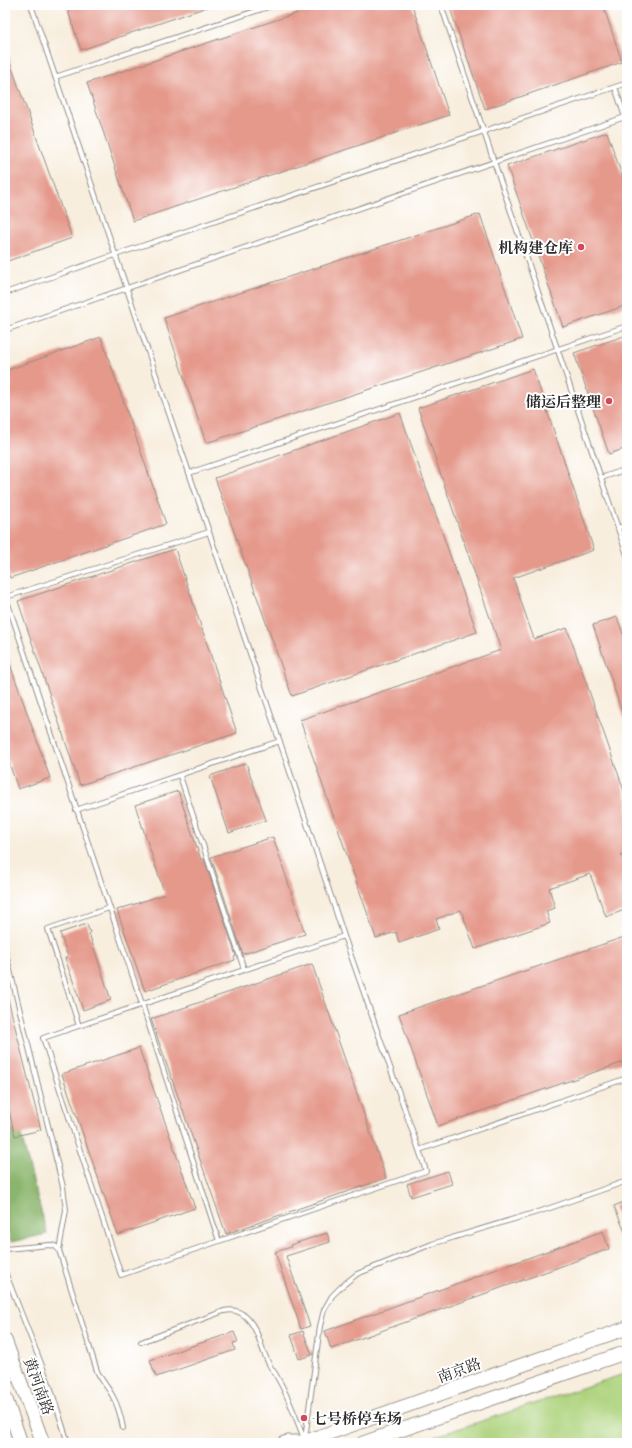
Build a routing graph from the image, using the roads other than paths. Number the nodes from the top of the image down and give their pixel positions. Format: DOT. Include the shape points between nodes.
graph roads {
  1 [pos="31,5"];
  2 [pos="274,5"];
  3 [pos="441,5"];
  4 [pos="55,77"];
  5 [pos="627,83"];
  6 [pos="615,87"];
  7 [pos="625,117"];
  8 [pos="627,123"];
  9 [pos="483,131"];
  10 [pos="494,162"];
  11 [pos="115,255"];
  12 [pos="126,288"];
  13 [pos="5,293"];
  14 [pos="627,326"];
  15 [pos="5,330"];
  16 [pos="557,349"];
  17 [pos="627,469"];
  18 [pos="189,473"];
  19 [pos="601,478"];
  20 [pos="627,525"];
  21 [pos="618,528"];
  22 [pos="209,532"];
  23 [pos="627,555"];
  24 [pos="6,596"];
  25 [pos="280,741"];
  26 [pos="180,776"];
  27 [pos="76,810"];
  28 [pos="110,908"];
  29 [pos="344,936"];
  30 [pos="5,950"];
  31 [pos="244,969"];
  32 [pos="142,1004"];
  33 [pos="79,1026"];
  34 [pos="627,1078"];
  35 [pos="419,1150"];
  36 [pos="627,1181"];
  37 [pos="219,1241"];
  38 [pos="5,1249"];
  39 [pos="59,1250"];
  40 [pos="5,1272"];
  41 [pos="627,1328"];
  42 [pos="5,1340"];
  43 [pos="141,1342"];
  44 [pos="627,1352"];
  45 [pos="5,1396"];
  46 [pos="124,1428"];
  47 [pos="303,1442"];
  48 [pos="21,1443"];
  49 [pos="44,1443"];
  50 [pos="68,1443"];
  51 [pos="284,1443"];
  52 [pos="364,1443"];
  1 -- 4 [label="lane"];
  2 -- 4 [label="lane"];
  3 -- 9 [label="lane"];
  4 -- 11 [label="lane"];
  5 -- 6 [label="lane"];
  6 -- 7 [label="lane"];
  6 -- 9 [label="lane"];
  7 -- 8 [label="lane"];
  7 -- 10 [label="lane"];
  9 -- 10 [label="lane"];
  9 -- 11 [label="lane"];
  10 -- 12 [label="lane"];
  10 -- 16 [label="lane"];
  11 -- 12 [label="lane"];
  11 -- 13 [label="lane"];
  12 -- 15 [label="lane"];
  12 -- 18 [label="lane"];
  14 -- 16 [label="lane"];
  16 -- 18 [label="lane"];
  16 -- 19 [label="lane"];
  17 -- 19 [label="lane"];
  18 -- 22 [label="lane"];
  19 -- 21 [label="lane"];
  20 -- 21 [label="lane"];
  21 -- 23 [label="lane"];
  22 -- 24 [label="lane"];
  22 -- 25 [label="lane"];
  24 -- 27 [label="lane"];
  25 -- 26 [label="lane"];
  25 -- 29 [label="lane"];
  26 -- 27 [label="lane"];
  26 -- 31 [label="lane"];
  27 -- 28 [label="lane"];
  28 -- 32 [label="lane"];
  28 -- 33 [label="lane" via="48,929"];
  29 -- 31 [label="lane"];
  29 -- 35 [label="lane"];
  30 -- 39 [label="lane" via="63,1187 66,1210"];
  31 -- 32 [label="lane"];
  32 -- 33 [label="lane"];
  32 -- 37 [label="lane"];
  33 -- 37 [label="lane" via="43,1038 121,1275"];
  34 -- 35 [label="lane"];
  35 -- 37 [label="lane" via="426,1171"];
  36 -- 47 [label="lane" via="432,1244 358,1274 342,1286 324,1310 320,1326"];
  38 -- 39 [label="lane" via="50,1245"];
  39 -- 46 [label="lane" via="97,1371 118,1407"];
  40 -- 50 [label="lane" via="50,1386"];
  41 -- 47 [label="main road, 南京路"];
  42 -- 49 [label="main road, 黄河南路"];
  43 -- 47 [label="lane" via="230,1309 239,1312 252,1324 268,1364 290,1402"];
  44 -- 52 [label="main road"];
  45 -- 48 [label="main road"];
  47 -- 51 [label="main road, 南京路"];
}
